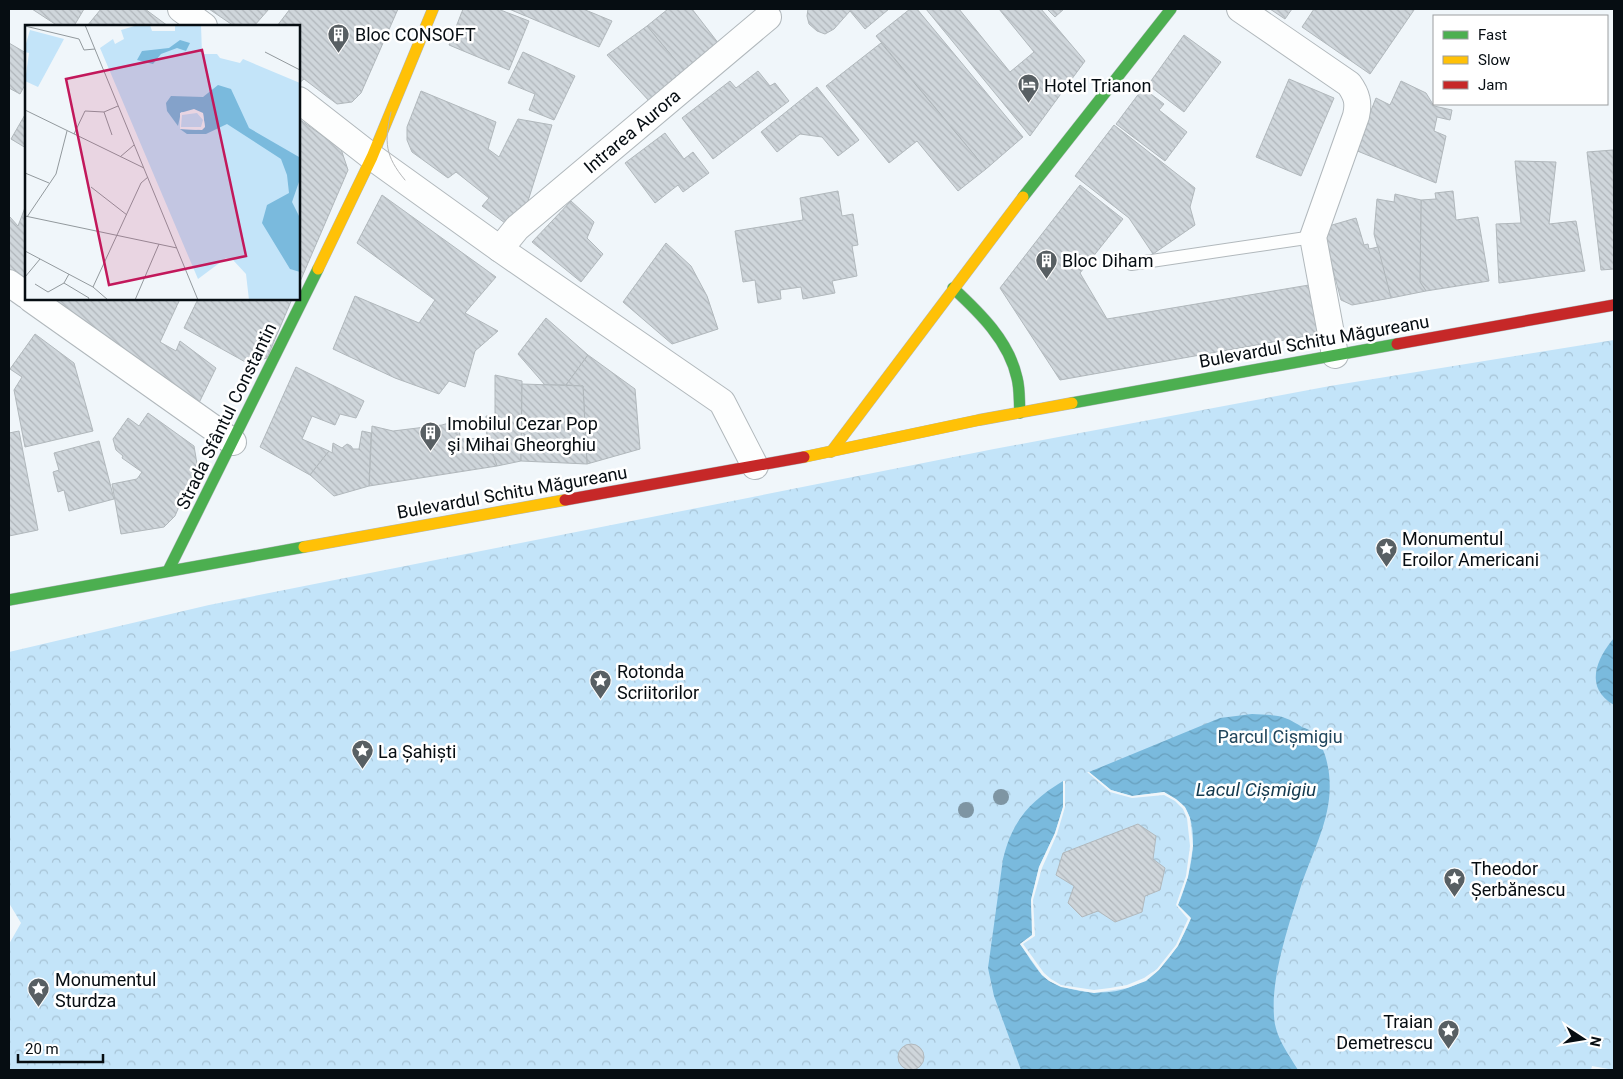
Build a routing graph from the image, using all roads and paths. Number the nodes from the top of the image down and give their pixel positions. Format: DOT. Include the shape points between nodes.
graph roads {
  1 [pos="181,9"];
  2 [pos="433,9"];
  3 [pos="1171,9"];
  4 [pos="1240,9"];
  5 [pos="768,17"];
  6 [pos="203,25"];
  7 [pos="300,101"];
  8 [pos="372,157"];
  9 [pos="1314,237"];
  10 [pos="500,249"];
  11 [pos="1131,264"];
  12 [pos="9,283"];
  13 [pos="953,288"];
  14 [pos="25,294"];
  15 [pos="32,300"];
  16 [pos="1614,305"];
  17 [pos="1335,355"];
  18 [pos="1020,413"];
  19 [pos="234,442"];
  20 [pos="831,452"];
  21 [pos="755,466"];
  22 [pos="168,571"];
  23 [pos="9,600"];
  1 -- 6 [label="street"];
  2 -- 8 [label="main road, Strada Sfântul Constantin"];
  3 -- 13 [label="main road"];
  4 -- 9 [label="street" via="1349,84 1356,94 1356,116"];
  5 -- 10 [label="street, Intrarea Aurora" via="517,228"];
  7 -- 8 [label="street"];
  8 -- 10 [label="street"];
  8 -- 19 [label="main road, Strada Sfântul Constantin"];
  9 -- 11 [label="lane"];
  9 -- 17 [label="street"];
  10 -- 21 [label="street" via="722,402"];
  12 -- 14 [label="street"];
  13 -- 18 [label="main road" via="1000,338 1017,378"];
  13 -- 20 [label="main road"];
  15 -- 19 [label="street"];
  16 -- 17 [label="main road, Bulevardul Schitu Măgureanu"];
  17 -- 18 [label="main road, Bulevardul Schitu Măgureanu"];
  18 -- 20 [label="main road, Bulevardul Schitu Măgureanu"];
  19 -- 22 [label="main road, Strada Sfântul Constantin"];
  20 -- 21 [label="main road, Bulevardul Schitu Măgureanu"];
  21 -- 22 [label="main road, Bulevardul Schitu Măgureanu"];
  22 -- 23 [label="main road, Bulevardul Schitu Măgureanu"];
}
